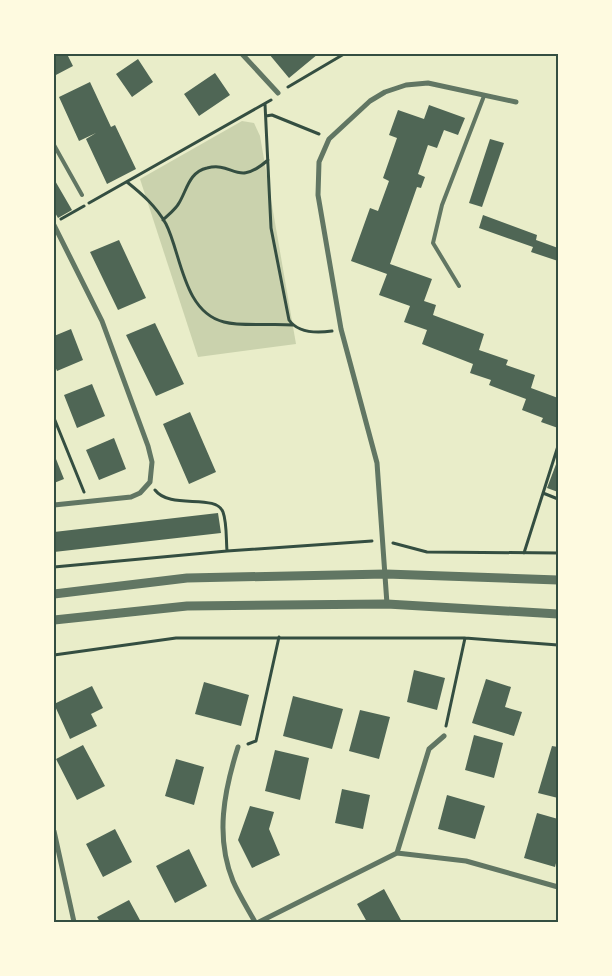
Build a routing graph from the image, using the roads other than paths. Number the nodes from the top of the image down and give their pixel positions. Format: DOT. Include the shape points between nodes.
graph roads {
  1 [pos="242,54"];
  2 [pos="278,93"];
  3 [pos="484,96"];
  4 [pos="516,102"];
  5 [pos="54,145"];
  6 [pos="82,195"];
  7 [pos="54,224"];
  8 [pos="459,286"];
  9 [pos="54,505"];
  10 [pos="386,574"];
  11 [pos="558,580"];
  12 [pos="54,594"];
  13 [pos="387,604"];
  14 [pos="558,614"];
  15 [pos="54,620"];
  16 [pos="444,736"];
  17 [pos="238,747"];
  18 [pos="54,831"];
  19 [pos="397,853"];
  20 [pos="558,887"];
  21 [pos="74,922"];
  22 [pos="255,922"];
  23 [pos="259,922"];
  1 -- 2 [label="street"];
  3 -- 4 [label="street"];
  3 -- 8 [label="lane" via="442,205 433,242"];
  3 -- 10 [label="street" via="428,83 406,85 386,92 370,101 329,139 319,162 318,195 342,329 377,463"];
  5 -- 6 [label="lane"];
  7 -- 9 [label="street" via="102,321 152,462 150,482 140,493 130,497"];
  10 -- 11 [label="street"];
  10 -- 12 [label="street" via="187,578"];
  10 -- 13 [label="street"];
  13 -- 14 [label="street"];
  13 -- 15 [label="street" via="187,606"];
  16 -- 19 [label="street" via="429,749"];
  17 -- 22 [label="street" via="222,810 224,843 233,880"];
  18 -- 21 [label="street"];
  19 -- 20 [label="street" via="466,861"];
  19 -- 23 [label="street"];
}
